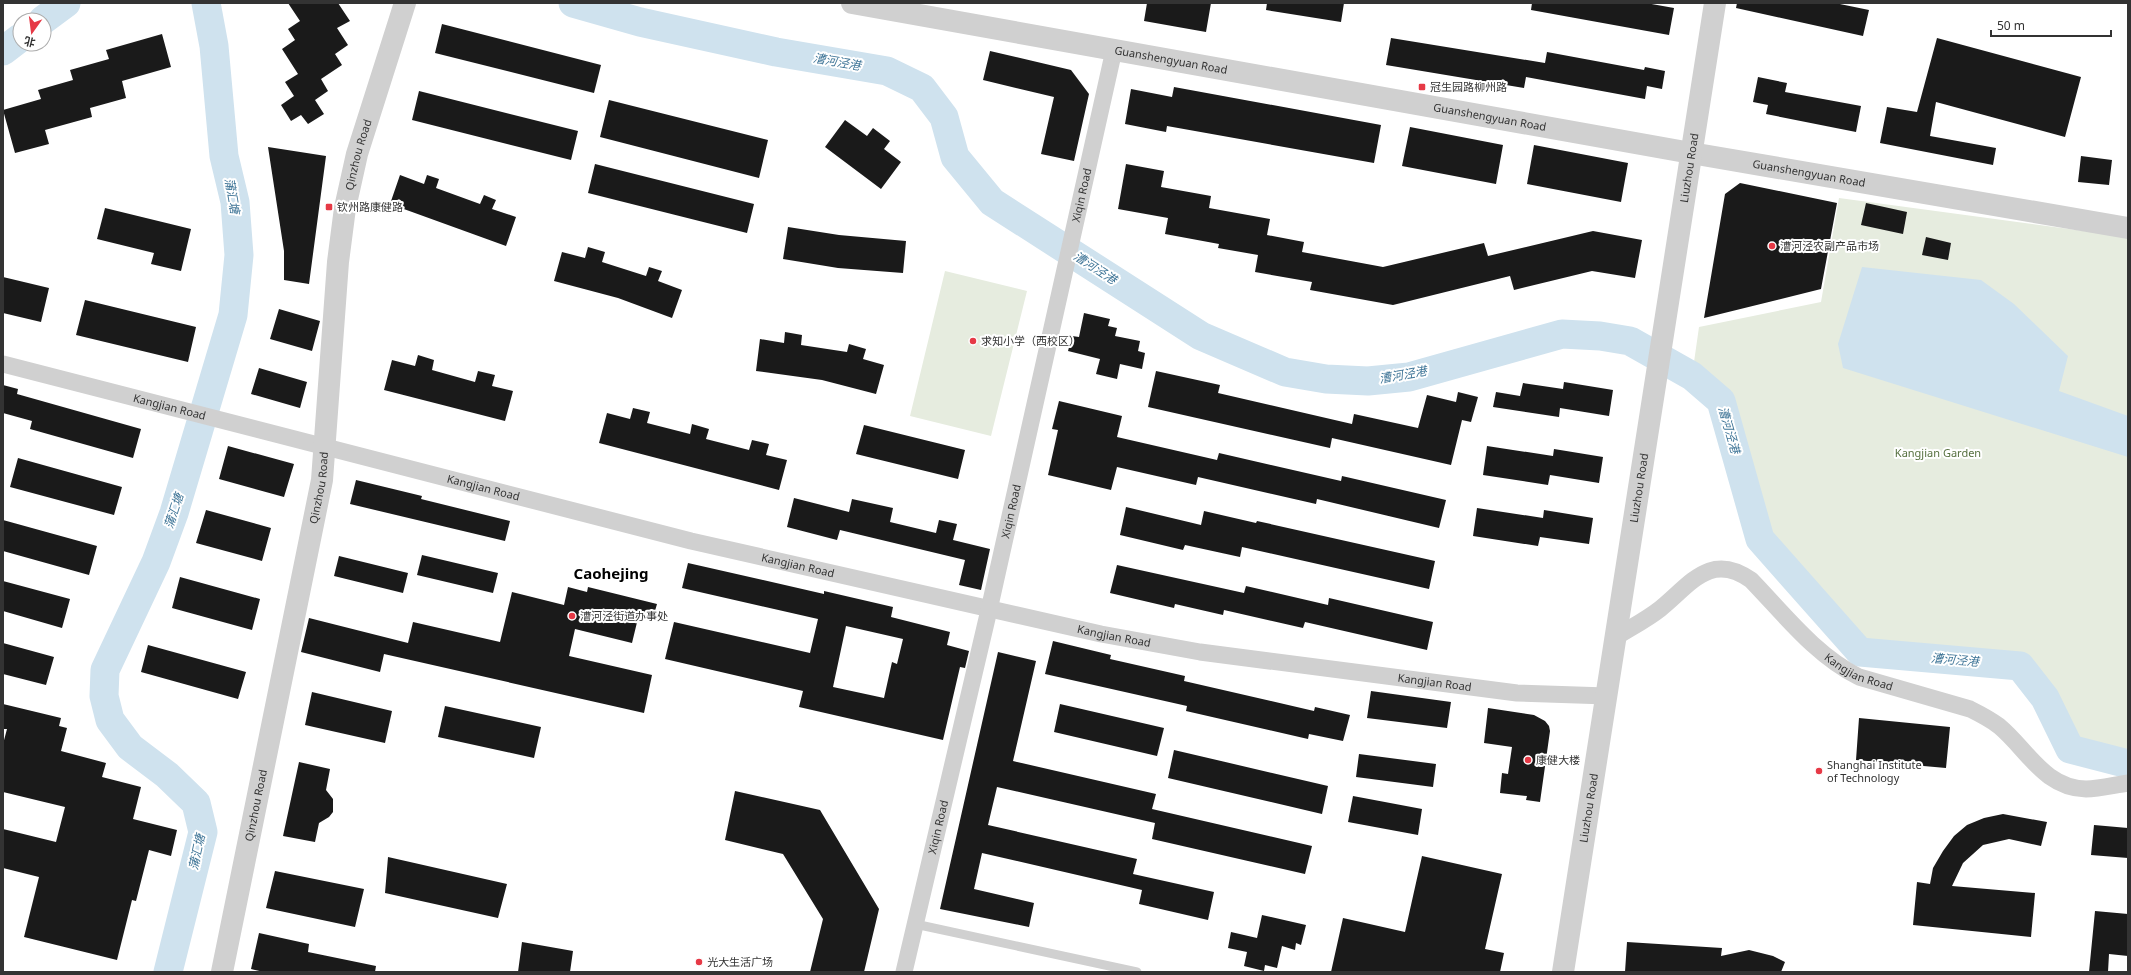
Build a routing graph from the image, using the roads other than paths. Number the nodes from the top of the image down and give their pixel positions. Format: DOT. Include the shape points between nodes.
graph roads {
  1 [pos="405,3"];
  2 [pos="852,3"];
  3 [pos="1715,3"];
  4 [pos="1114,50"];
  5 [pos="1691,153"];
  6 [pos="2128,228"];
  7 [pos="3,364"];
  8 [pos="326,449"];
  9 [pos="990,610"];
  10 [pos="1616,637"];
  11 [pos="1607,696"];
  12 [pos="2128,783"];
  13 [pos="915,924"];
  14 [pos="222,972"];
  15 [pos="904,972"];
  16 [pos="1137,972"];
  17 [pos="1563,972"];
  1 -- 8 [label="street, Qinzhou Road" via="357,154 345,208 326,413"];
  2 -- 4 [label="street, Guanshengyuan Road"];
  3 -- 5 [label="street, Liuzhou Road"];
  4 -- 5 [label="street, Guanshengyuan Road"];
  4 -- 9 [label="street, Xiqin Road"];
  5 -- 6 [label="street, Guanshengyuan Road"];
  5 -- 10 [label="street, Liuzhou Road"];
  7 -- 8 [label="street, Kangjian Road"];
  8 -- 9 [label="street, Kangjian Road" via="692,542"];
  8 -- 14 [label="street, Qinzhou Road" via="322,480"];
  9 -- 11 [label="street, Kangjian Road" via="1101,634 1208,653 1517,693"];
  9 -- 13 [label="street, Xiqin Road"];
  10 -- 11 [label="street, Liuzhou Road"];
  10 -- 12 [label="street, Kangjian Road" via="1658,610 1703,573 1717,569 1741,572 1809,640 1843,669 1985,716 2013,740 2040,770 2070,786 2097,788"];
  11 -- 17 [label="street, Liuzhou Road"];
  13 -- 15 [label="street, Xiqin Road"];
  13 -- 16 [label="lane"];
}
